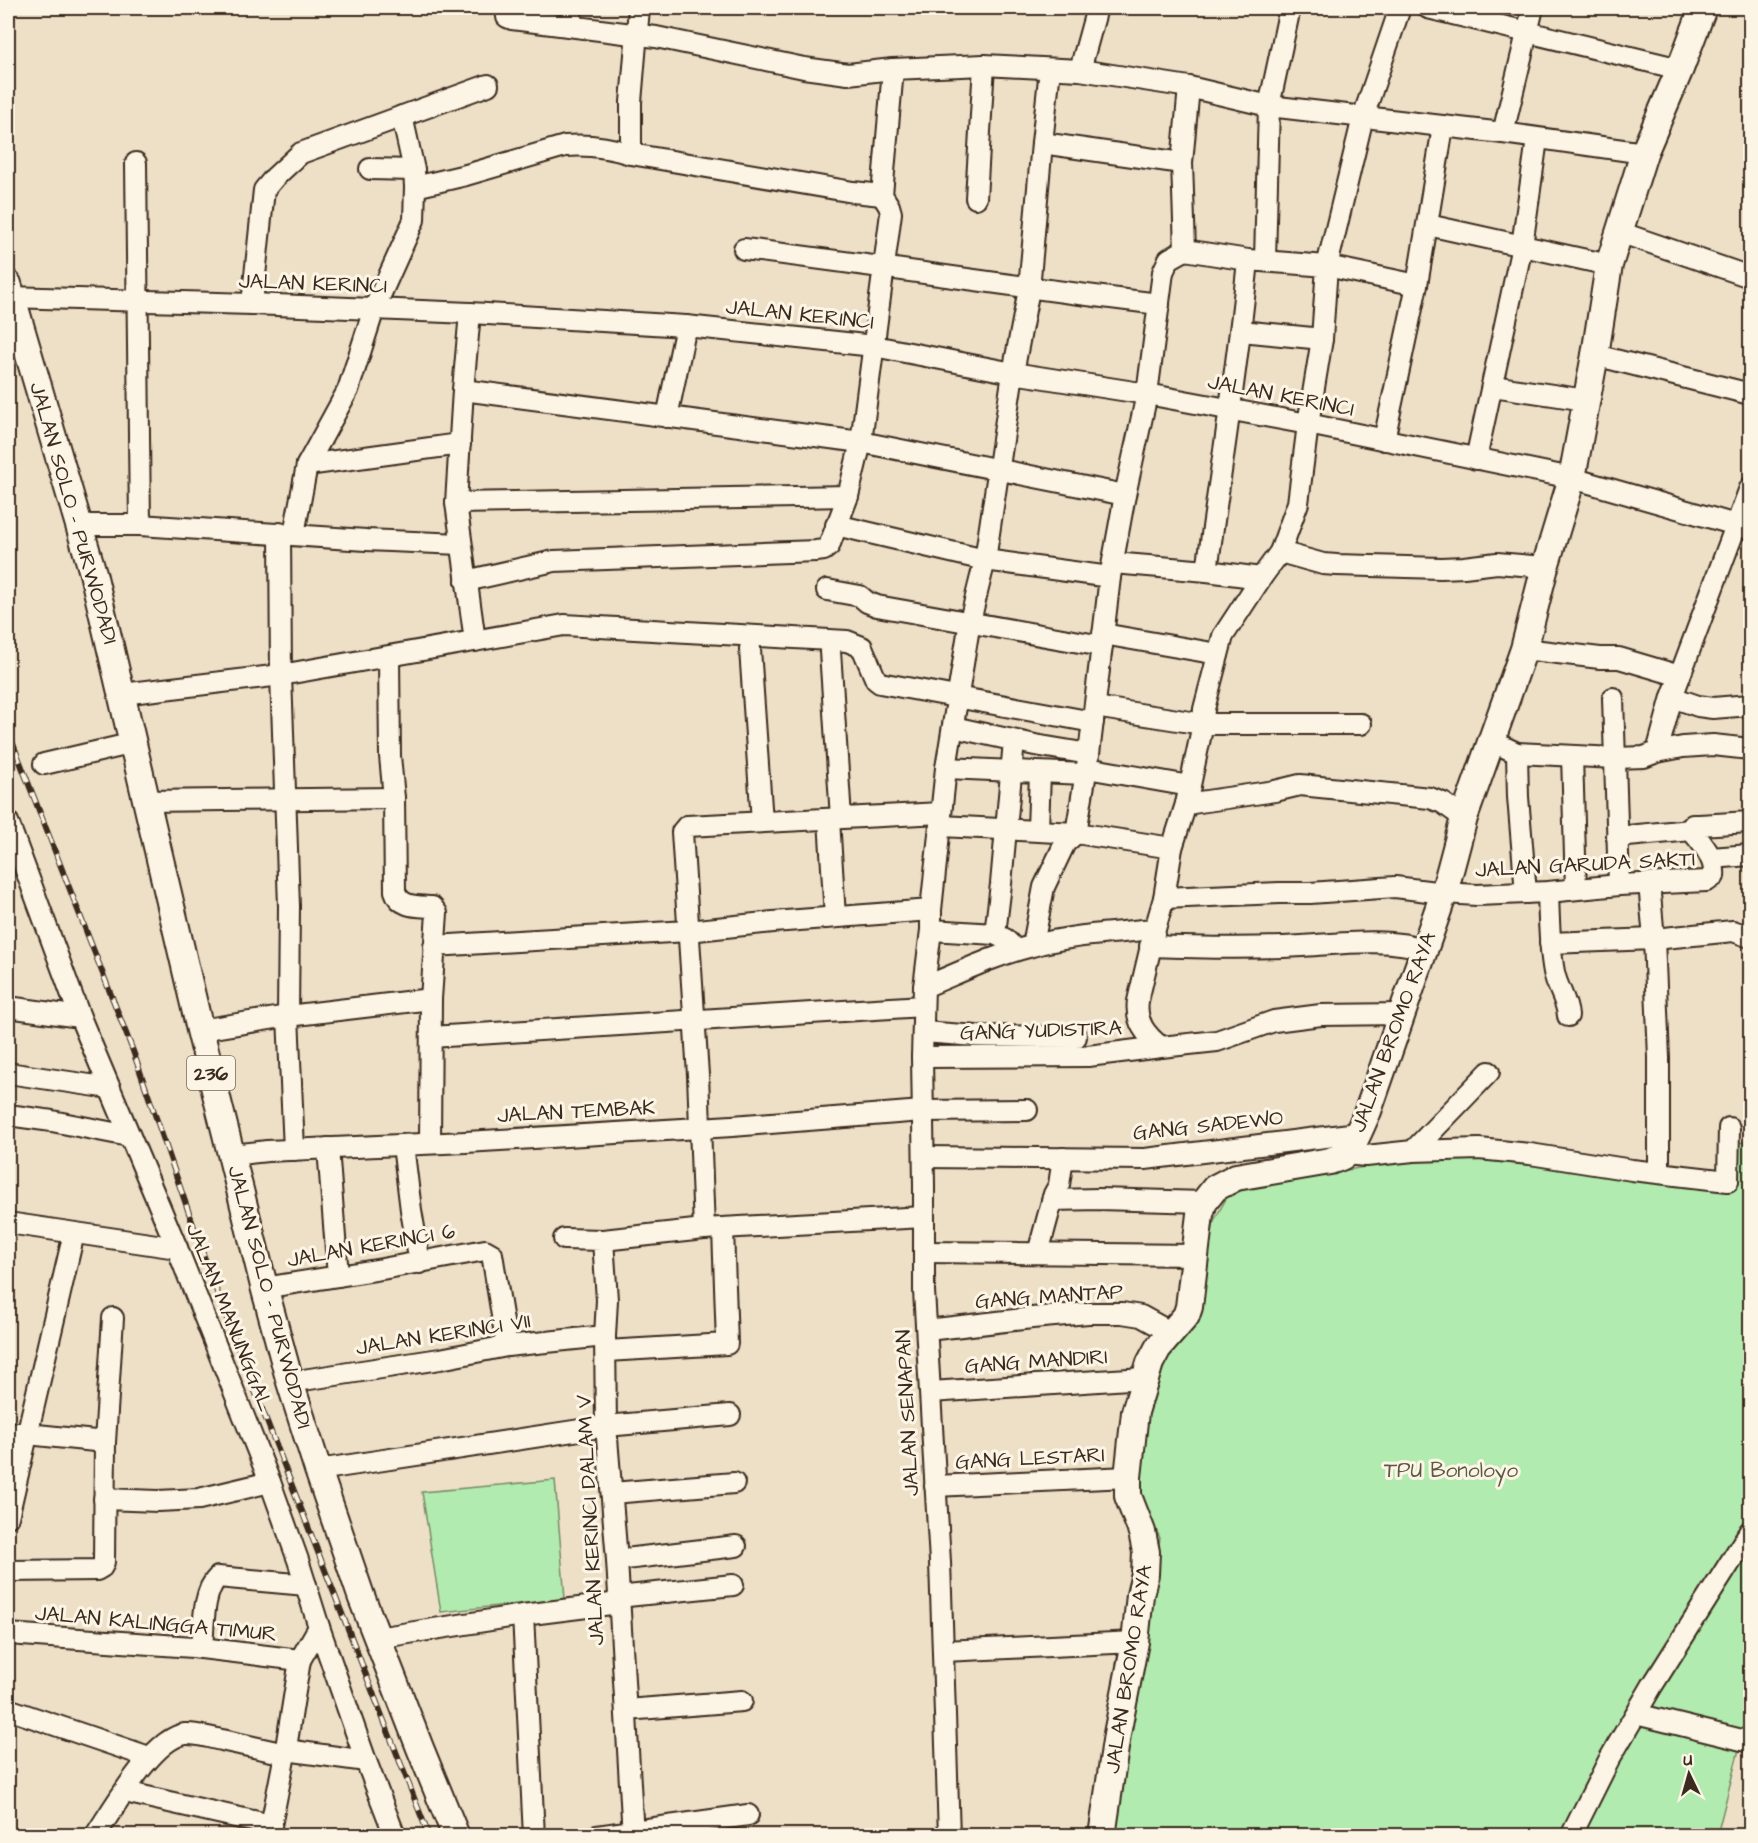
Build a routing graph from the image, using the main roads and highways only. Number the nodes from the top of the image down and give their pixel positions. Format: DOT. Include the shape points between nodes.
graph roads {
  1 [pos="1704,8"];
  2 [pos="9,292"];
  3 [pos="456,1836"];
  4 [pos="1102,1836"];
  1 -- 4 [label="main road, JALAN BROMO RAYA" via="1644,153 1619,232 1609,265 1572,478 1524,650 1464,818 1444,894 1368,1112 1351,1144 1330,1161 1236,1177 1215,1188 1200,1214 1186,1316 1158,1348 1144,1378 1136,1412 1128,1496 1142,1532 1145,1574"];
  2 -- 3 [label="main road, JALAN SOLO - PURWODADI / 236" via="80,525 200,1030 290,1382 377,1638"];
}
